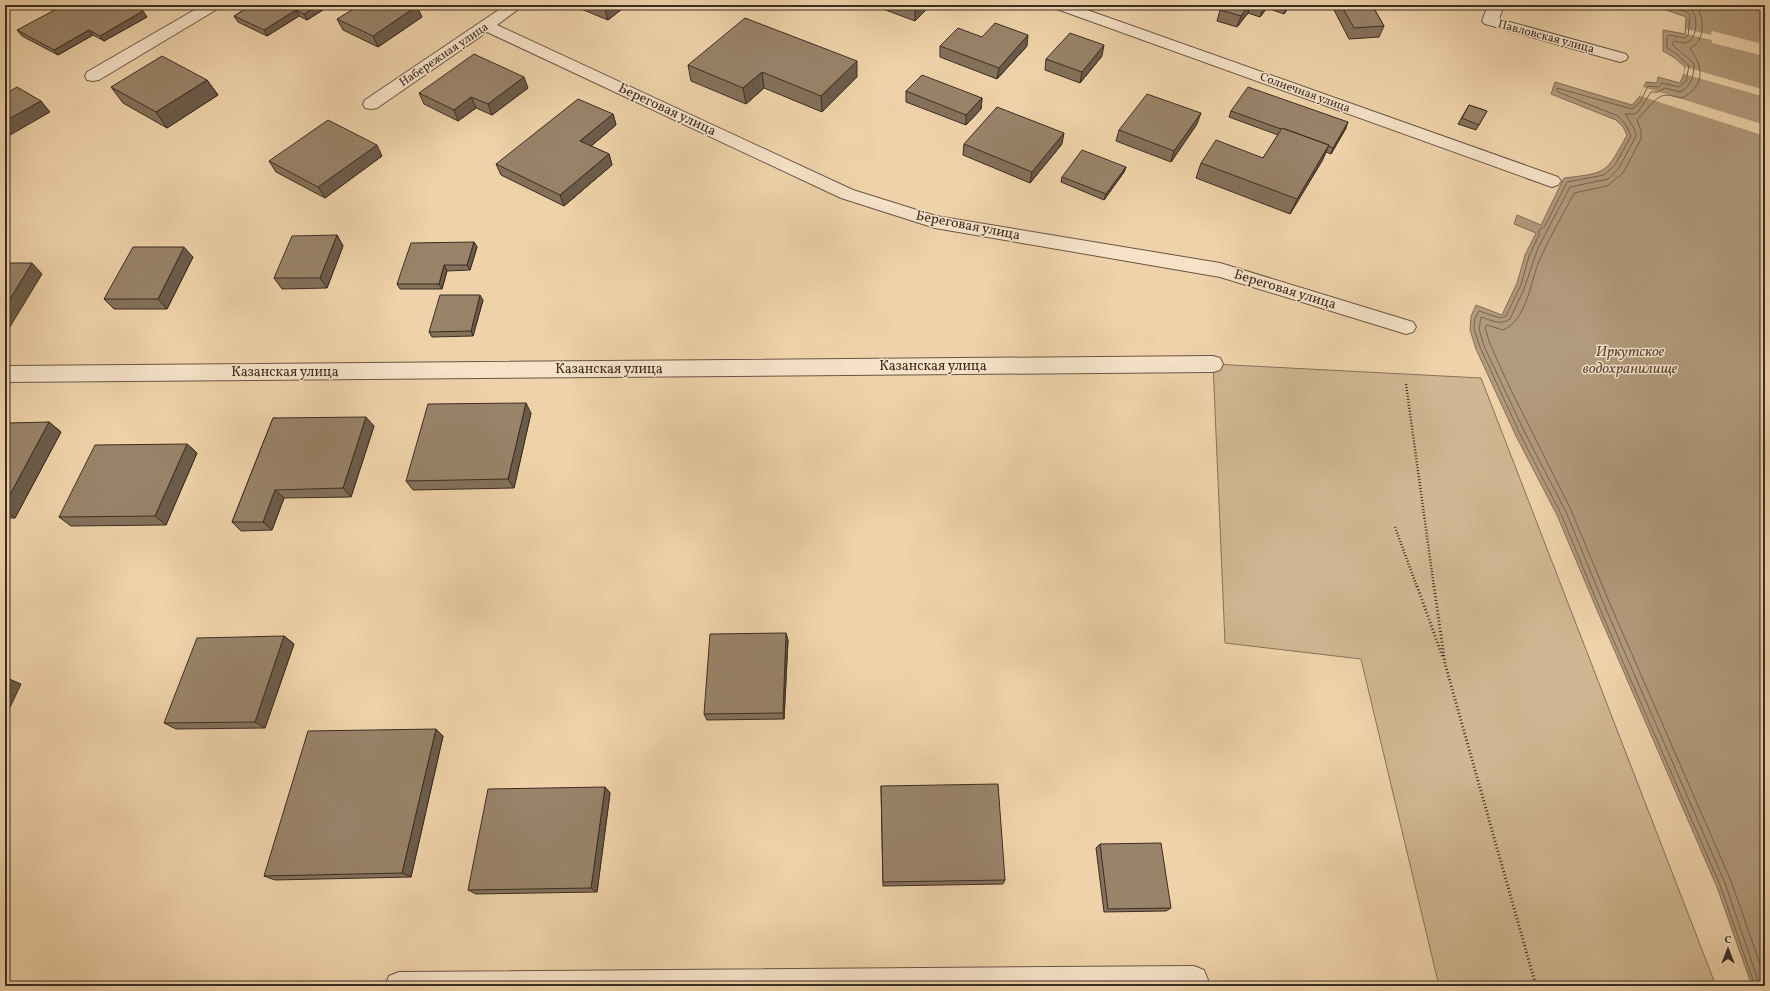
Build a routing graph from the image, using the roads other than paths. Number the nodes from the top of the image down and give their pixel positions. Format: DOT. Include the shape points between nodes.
graph roads {
  1 [pos="214,5"];
  2 [pos="516,5"];
  3 [pos="1059,5"];
  4 [pos="1496,5"];
  5 [pos="486,26"];
  6 [pos="1620,57"];
  7 [pos="93,76"];
  8 [pos="371,104"];
  9 [pos="1552,181"];
  10 [pos="1406,327"];
  11 [pos="1213,364"];
  12 [pos="5,374"];
  13 [pos="1194,980"];
  14 [pos="399,986"];
  1 -- 7 [label="street"];
  2 -- 5 [label="street, Набережная улица"];
  3 -- 9 [label="street, Солнечная улица"];
  4 -- 6 [label="street, Павловская улица" via="1490,21"];
  5 -- 8 [label="street, Набережная улица"];
  5 -- 10 [label="street, Береговая улица" via="847,194 935,222 1220,270"];
  11 -- 12 [label="street, Казанская улица"];
  13 -- 14 [label="street"];
}
